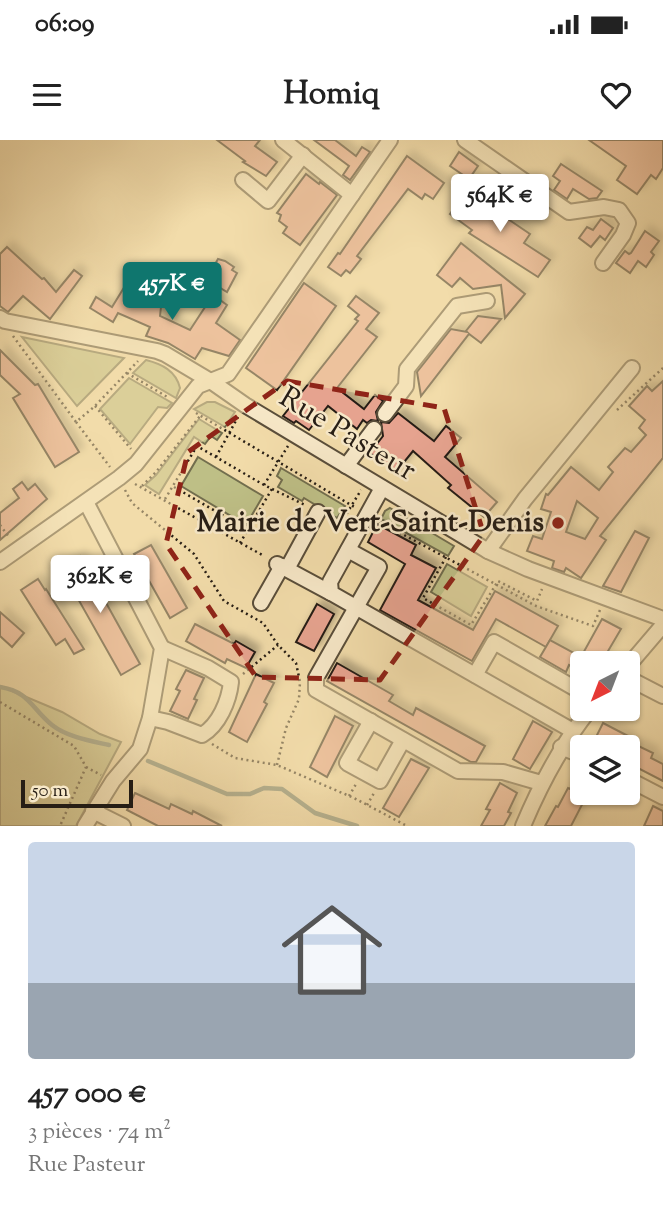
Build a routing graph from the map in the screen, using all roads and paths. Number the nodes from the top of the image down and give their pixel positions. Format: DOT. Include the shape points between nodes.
graph roads {
  1 [pos="283,140"];
  2 [pos="390,140"];
  3 [pos="466,140"];
  4 [pos="303,155"];
  5 [pos="243,180"];
  6 [pos="352,195"];
  7 [pos="603,264"];
  8 [pos="487,301"];
  9 [pos="2,319"];
  10 [pos="148,349"];
  11 [pos="632,368"];
  12 [pos="663,368"];
  13 [pos="127,373"];
  14 [pos="212,382"];
  15 [pos="606,401"];
  16 [pos="182,405"];
  17 [pos="245,405"];
  18 [pos="95,406"];
  19 [pos="385,414"];
  20 [pos="200,416"];
  21 [pos="76,422"];
  22 [pos="374,429"];
  23 [pos="229,433"];
  24 [pos="295,435"];
  25 [pos="216,457"];
  26 [pos="140,459"];
  27 [pos="278,462"];
  28 [pos="346,466"];
  29 [pos="119,478"];
  30 [pos="368,479"];
  31 [pos="264,485"];
  32 [pos="142,486"];
  33 [pos="174,487"];
  34 [pos="382,488"];
  35 [pos="272,489"];
  36 [pos="165,499"];
  37 [pos="86,502"];
  38 [pos="352,505"];
  39 [pos="318,512"];
  40 [pos="367,515"];
  41 [pos="341,523"];
  42 [pos="248,530"];
  43 [pos="358,532"];
  44 [pos="240,544"];
  45 [pos="348,550"];
  46 [pos="488,551"];
  47 [pos="446,557"];
  48 [pos="0,562"];
  49 [pos="282,566"];
  50 [pos="548,576"];
  51 [pos="495,584"];
  52 [pos="331,593"];
  53 [pos="606,597"];
  54 [pos="261,603"];
  55 [pos="356,609"];
  56 [pos="663,619"];
  57 [pos="663,625"];
  58 [pos="278,645"];
  59 [pos="162,648"];
  60 [pos="640,652"];
  61 [pos="475,675"];
  62 [pos="232,682"];
  63 [pos="640,684"];
  64 [pos="570,686"];
  65 [pos="663,696"];
  66 [pos="0,702"];
  67 [pos="150,718"];
  68 [pos="370,721"];
  69 [pos="580,721"];
  70 [pos="573,730"];
  71 [pos="202,735"];
  72 [pos="403,740"];
  73 [pos="561,747"];
  74 [pos="570,751"];
  75 [pos="277,765"];
  76 [pos="541,783"];
  77 [pos="640,785"];
  78 [pos="663,797"];
  79 [pos="93,811"];
  80 [pos="60,826"];
  81 [pos="85,826"];
  82 [pos="123,826"];
  83 [pos="407,826"];
  84 [pos="523,826"];
  1 -- 4 [label="street"];
  2 -- 6 [label="street"];
  3 -- 7 [label="street" via="569,212 604,207 619,210 628,223"];
  4 -- 5 [label="street" via="268,201"];
  4 -- 6 [label="street"];
  6 -- 14 [label="street" via="228,374"];
  8 -- 19 [label="street" via="457,306 407,369 406,386"];
  9 -- 10 [label="street, Rue Pasteur"];
  9 -- 21 [label="path"];
  10 -- 13 [label="path"];
  10 -- 14 [label="street, Rue Pasteur"];
  11 -- 15 [label="street"];
  12 -- 15 [label="path" via="618,411"];
  13 -- 16 [label="path"];
  13 -- 18 [label="path"];
  14 -- 16 [label="street" via="198,386"];
  14 -- 17 [label="street, Rue Pasteur"];
  15 -- 46 [label="street"];
  16 -- 20 [label="path"];
  16 -- 26 [label="street"];
  17 -- 23 [label="path"];
  17 -- 24 [label="street, Rue Pasteur"];
  18 -- 21 [label="path"];
  18 -- 26 [label="path"];
  20 -- 23 [label="path"];
  20 -- 32 [label="path"];
  21 -- 29 [label="path"];
  22 -- 28 [label="street"];
  23 -- 25 [label="path"];
  23 -- 27 [label="path"];
  24 -- 27 [label="path"];
  24 -- 28 [label="street, Rue Pasteur"];
  25 -- 31 [label="path"];
  25 -- 33 [label="path" via="197,446"];
  26 -- 29 [label="street"];
  27 -- 31 [label="path"];
  27 -- 38 [label="path"];
  28 -- 30 [label="street, Rue Pasteur"];
  29 -- 32 [label="path"];
  29 -- 37 [label="street"];
  29 -- 58 [label="path" via="132,503 194,554 224,601 263,623"];
  30 -- 34 [label="street, Rue Pasteur"];
  30 -- 38 [label="path"];
  31 -- 35 [label="path"];
  32 -- 36 [label="path"];
  33 -- 36 [label="path"];
  33 -- 42 [label="path"];
  34 -- 40 [label="street"];
  34 -- 46 [label="street, Rue Pasteur"];
  35 -- 39 [label="path"];
  35 -- 42 [label="path"];
  36 -- 44 [label="path"];
  37 -- 48 [label="street"];
  37 -- 59 [label="street"];
  38 -- 40 [label="path"];
  38 -- 41 [label="path"];
  39 -- 41 [label="path"];
  39 -- 49 [label="street"];
  40 -- 43 [label="street"];
  40 -- 47 [label="path"];
  41 -- 43 [label="path"];
  42 -- 44 [label="path"];
  43 -- 45 [label="street"];
  44 -- 49 [label="path"];
  45 -- 52 [label="street" via="330,582"];
  45 -- 55 [label="street" via="379,567"];
  46 -- 50 [label="street, Rue Pasteur"];
  47 -- 51 [label="path"];
  47 -- 51 [label="path" via="423,598 473,626"];
  49 -- 52 [label="street"];
  49 -- 54 [label="street"];
  50 -- 51 [label="path" via="537,601"];
  50 -- 53 [label="street, Rue Pasteur"];
  51 -- 53 [label="path" via="537,606 593,626"];
  52 -- 55 [label="street"];
  53 -- 56 [label="street, Rue Pasteur"];
  55 -- 61 [label="street"];
  55 -- 68 [label="street" via="316,678 316,690"];
  57 -- 60 [label="street"];
  58 -- 62 [label="path"];
  58 -- 75 [label="path" via="296,663 300,682 299,699"];
  59 -- 62 [label="street"];
  59 -- 67 [label="street"];
  61 -- 64 [label="street" via="494,642"];
  61 -- 70 [label="street"];
  62 -- 71 [label="street" via="212,729"];
  63 -- 65 [label="street"];
  66 -- 80 [label="path" via="74,746 86,767"];
  67 -- 71 [label="street"];
  67 -- 79 [label="street" via="140,749"];
  68 -- 72 [label="street"];
  68 -- 72 [label="street" via="347,763 380,781"];
  69 -- 70 [label="street"];
  70 -- 73 [label="street"];
  71 -- 75 [label="path" via="235,758"];
  72 -- 76 [label="street" via="458,771 503,772"];
  73 -- 74 [label="street"];
  73 -- 76 [label="street"];
  75 -- 83 [label="path"];
  76 -- 84 [label="street"];
  77 -- 78 [label="street"];
  79 -- 81 [label="street"];
  79 -- 82 [label="street"];
}
